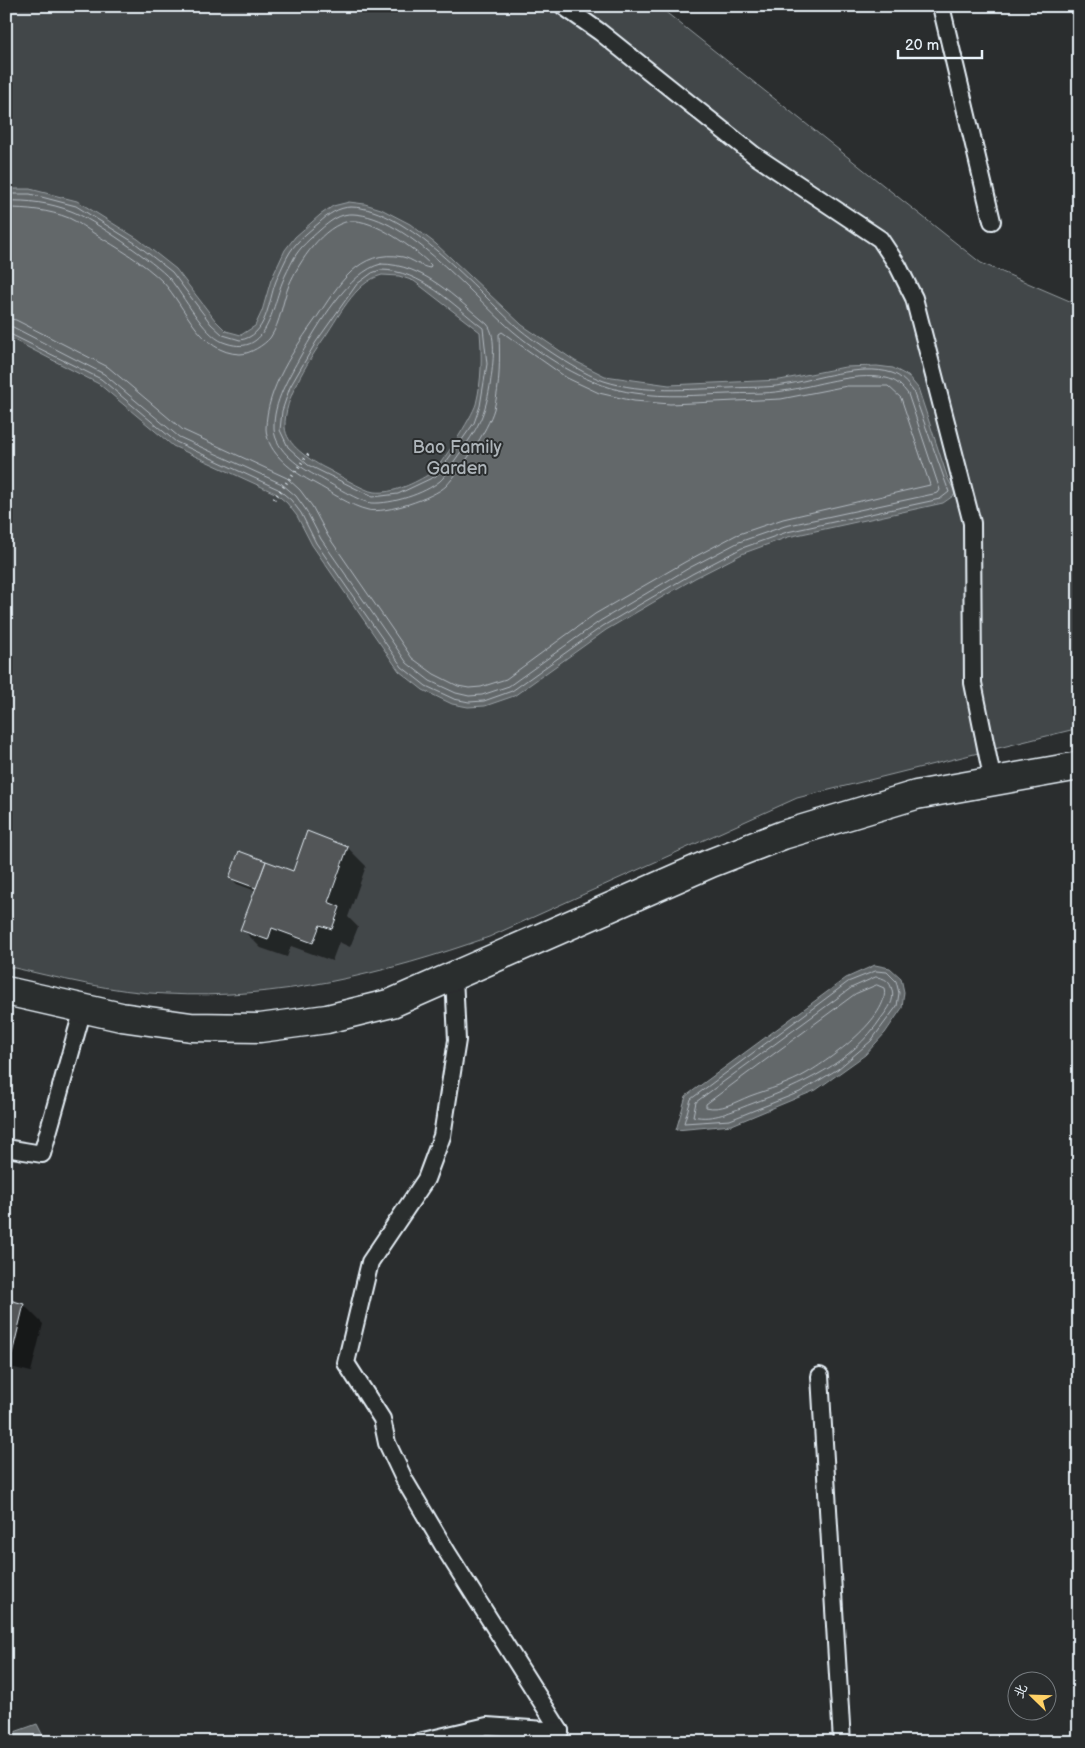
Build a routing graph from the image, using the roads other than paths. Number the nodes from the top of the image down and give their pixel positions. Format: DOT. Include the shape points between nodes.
graph roads {
  1 [pos="563,6"];
  2 [pos="941,6"];
  3 [pos="992,221"];
  4 [pos="1079,766"];
  5 [pos="993,782"];
  6 [pos="454,976"];
  7 [pos="6,991"];
  8 [pos="83,1009"];
  9 [pos="6,1148"];
  10 [pos="820,1376"];
  11 [pos="420,1742"];
  12 [pos="842,1742"];
  1 -- 5 [label="lane" via="754,155 880,239 898,266 914,298 972,523 973,683"];
  2 -- 3 [label="lane"];
  4 -- 5 [label="main road"];
  5 -- 6 [label="main road" via="916,795 783,835 711,863"];
  6 -- 8 [label="main road" via="392,1003 294,1025 191,1027"];
  6 -- 11 [label="lane" via="457,1040 442,1136 426,1179 370,1262 346,1363 382,1419 387,1443 405,1481 560,1731 487,1726"];
  7 -- 8 [label="main road"];
  8 -- 9 [label="lane" via="42,1154"];
  10 -- 12 [label="lane"];
}
